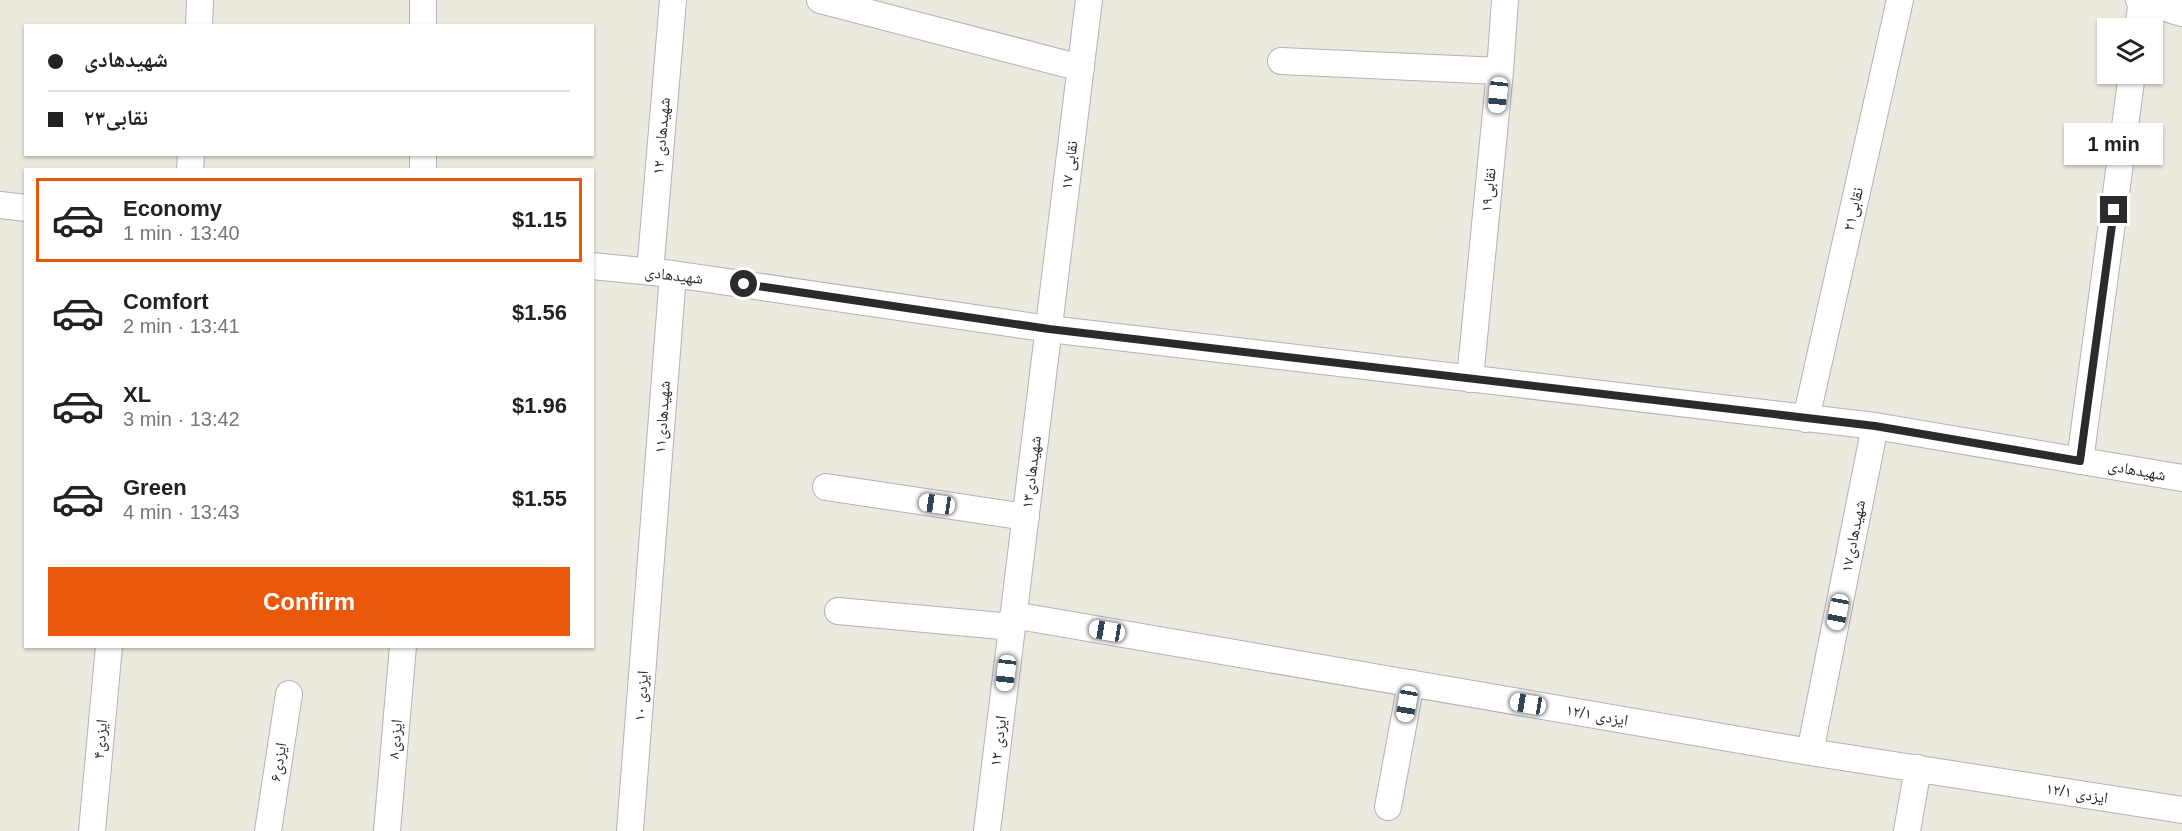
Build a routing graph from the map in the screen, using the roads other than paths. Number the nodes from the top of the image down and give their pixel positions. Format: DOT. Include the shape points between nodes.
graph roads {
  1 [pos="200,0"];
  2 [pos="423,0"];
  3 [pos="673,0"];
  4 [pos="820,0"];
  5 [pos="1089,0"];
  6 [pos="1504,0"];
  7 [pos="1900,0"];
  8 [pos="2140,0"];
  9 [pos="2182,13"];
  10 [pos="2139,18"];
  11 [pos="199,24"];
  12 [pos="423,24"];
  13 [pos="1281,61"];
  14 [pos="1081,68"];
  15 [pos="1500,71"];
  16 [pos="2131,84"];
  17 [pos="0,205"];
  18 [pos="24,208"];
  19 [pos="594,266"];
  20 [pos="662,273"];
  21 [pos="1049,329"];
  22 [pos="1470,379"];
  23 [pos="1806,419"];
  24 [pos="1875,426"];
  25 [pos="2080,461"];
  26 [pos="2182,478"];
  27 [pos="826,487"];
  28 [pos="1026,517"];
  29 [pos="651,560"];
  30 [pos="838,611"];
  31 [pos="1013,621"];
  32 [pos="109,648"];
  33 [pos="403,648"];
  34 [pos="1411,683"];
  35 [pos="289,694"];
  36 [pos="1810,752"];
  37 [pos="1918,768"];
  38 [pos="1388,807"];
  39 [pos="2182,810"];
  40 [pos="92,831"];
  41 [pos="268,831"];
  42 [pos="387,831"];
  43 [pos="630,831"];
  44 [pos="987,831"];
  45 [pos="1907,831"];
  1 -- 11 [label="street"];
  2 -- 12 [label="street"];
  3 -- 20 [label="street, شهیدهادی ۱۲"];
  4 -- 14 [label="street"];
  5 -- 14 [label="street, نقابی ۱۷"];
  6 -- 15 [label="street, نقابی۱۹"];
  7 -- 23 [label="street, نقابی۲۱"];
  8 -- 9 [label="street"];
  8 -- 10 [label="street"];
  13 -- 15 [label="street"];
  14 -- 21 [label="street, نقابی ۱۷"];
  15 -- 22 [label="street, نقابی۱۹"];
  16 -- 25 [label="street"];
  17 -- 18 [label="street"];
  19 -- 20 [label="street, شهیدهادی"];
  20 -- 21 [label="street, شهیدهادی"];
  20 -- 29 [label="street, شهیدهادی۱۱"];
  21 -- 22 [label="street, شهیدهادی"];
  21 -- 28 [label="street, شهیدهادی۱۳"];
  22 -- 23 [label="street, شهیدهادی"];
  23 -- 24 [label="street, شهیدهادی"];
  24 -- 25 [label="street, شهیدهادی"];
  24 -- 36 [label="street, شهیدهادی۱۷"];
  25 -- 26 [label="street, شهیدهادی"];
  27 -- 28 [label="street"];
  28 -- 31 [label="street, شهیدهادی۱۳"];
  29 -- 43 [label="street, ایزدی ۱۰"];
  30 -- 31 [label="street, ایزدی ۱۲/۱"];
  31 -- 34 [label="street, ایزدی ۱۲/۱"];
  31 -- 44 [label="street, ایزدی ۱۲"];
  32 -- 40 [label="street, ایزدی۴"];
  33 -- 42 [label="street, ایزدی۸"];
  34 -- 36 [label="street, ایزدی ۱۲/۱"];
  34 -- 38 [label="street"];
  35 -- 41 [label="street, ایزدی۶"];
  36 -- 37 [label="street, ایزدی ۱۲/۱"];
  37 -- 39 [label="street, ایزدی ۱۲/۱"];
  37 -- 45 [label="street"];
}
